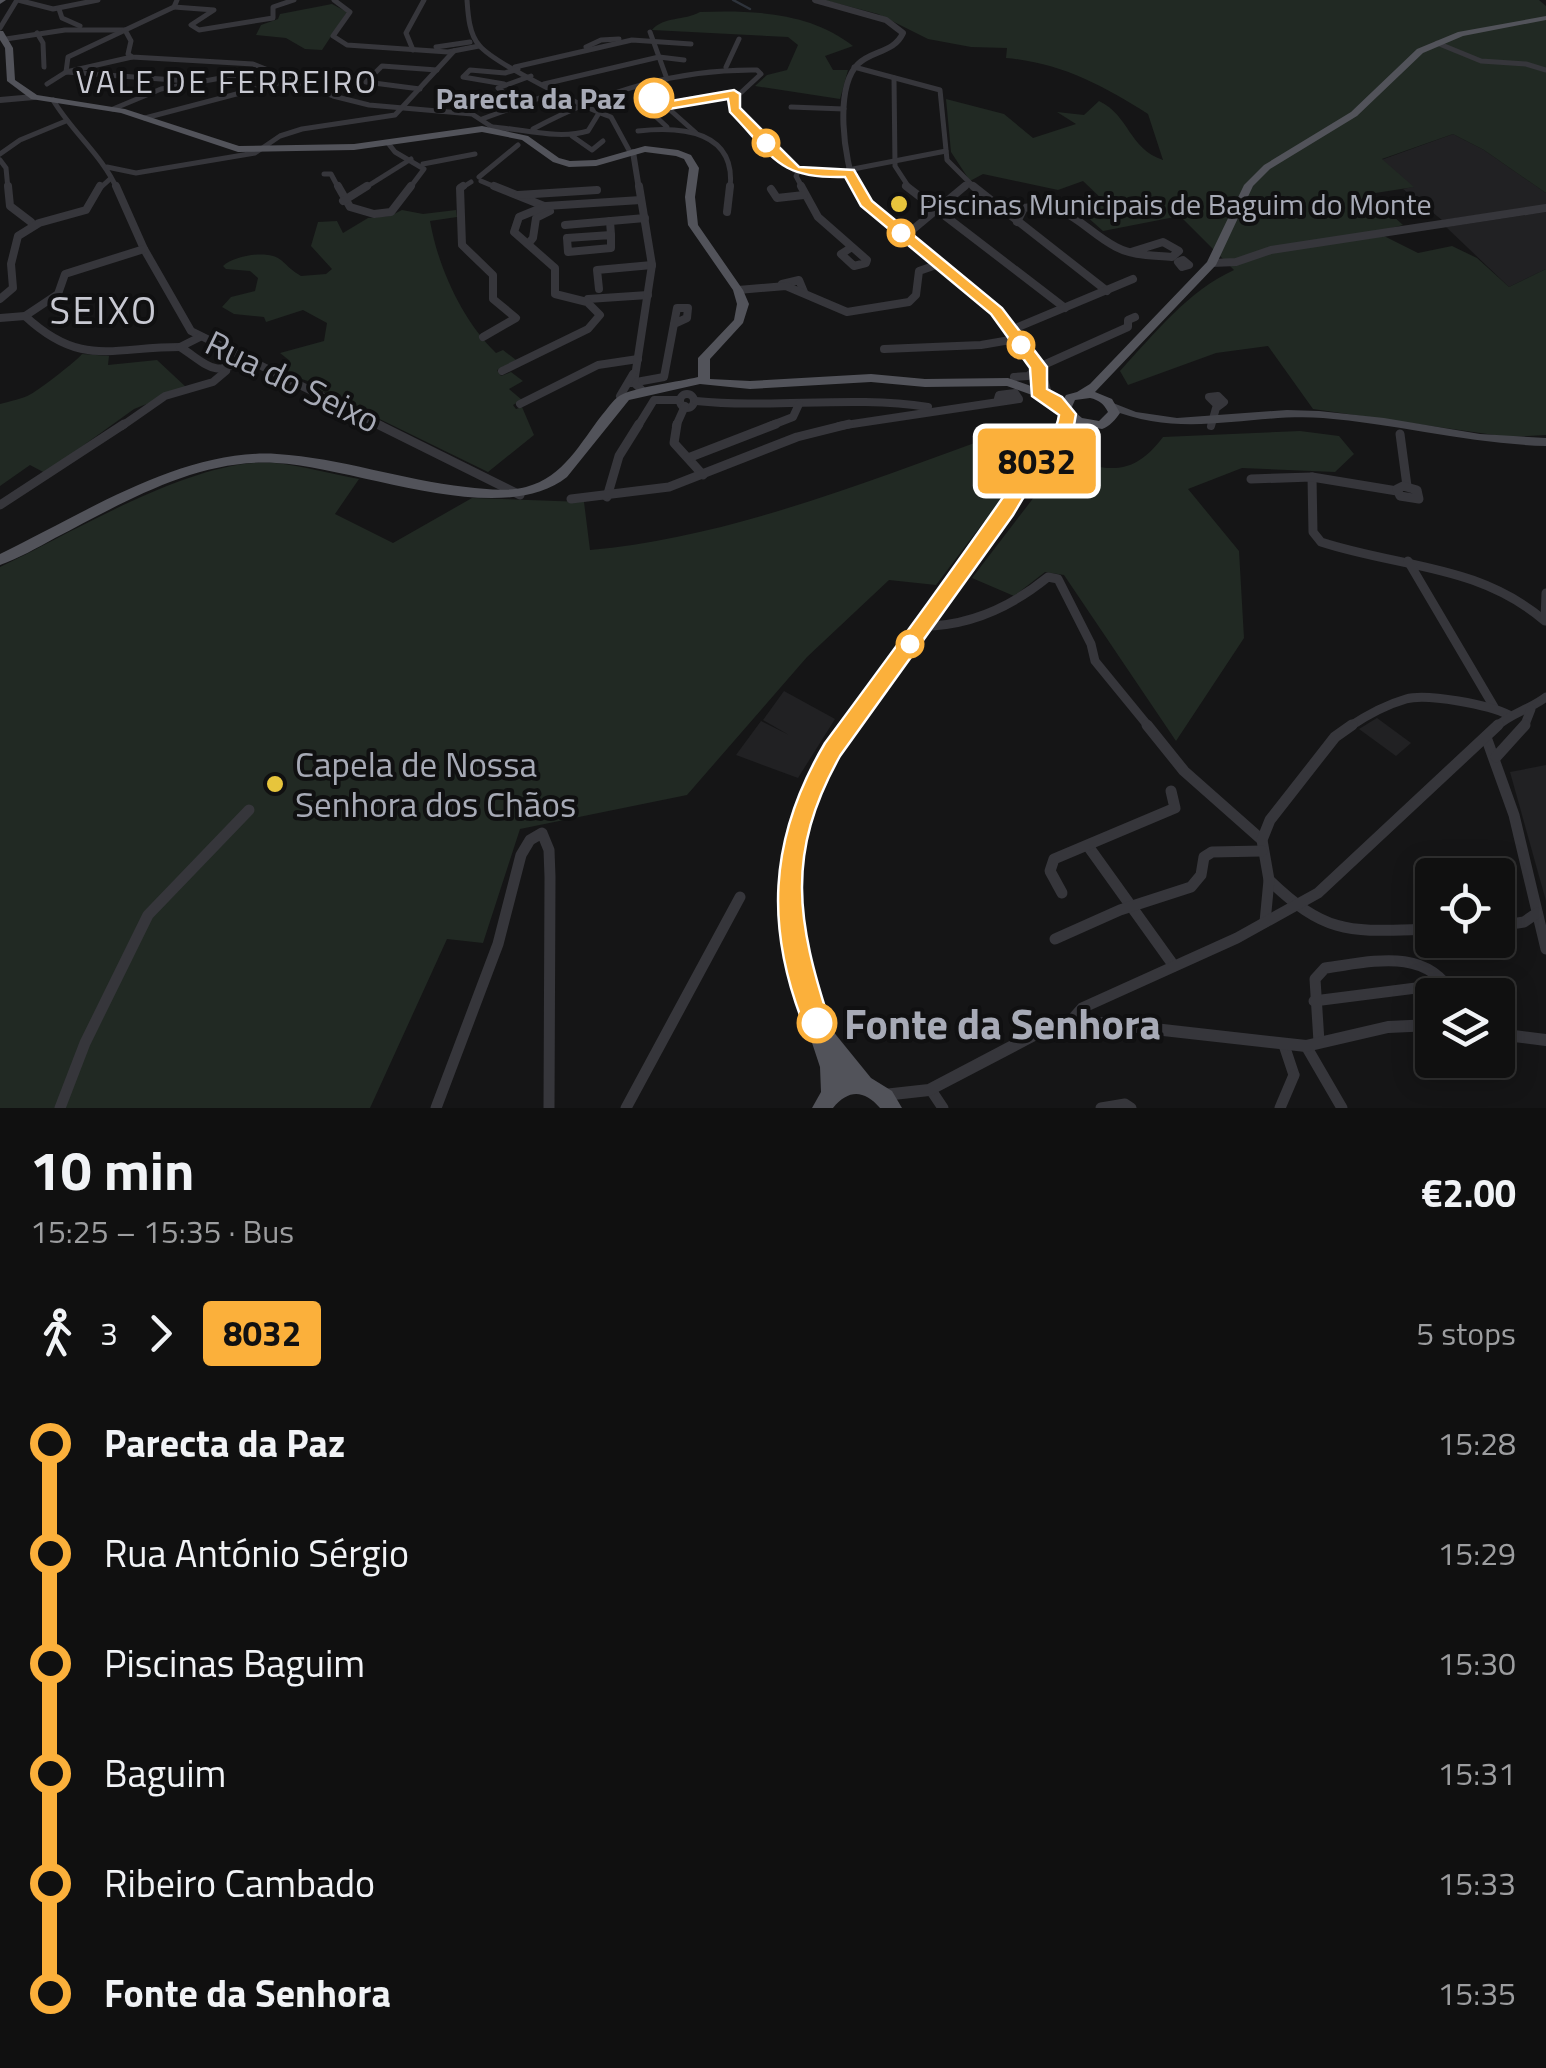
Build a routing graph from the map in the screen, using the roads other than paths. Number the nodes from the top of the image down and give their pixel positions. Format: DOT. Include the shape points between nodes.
graph roads {
  1 [pos="18,0"];
  2 [pos="98,0"];
  3 [pos="294,0"];
  4 [pos="334,0"];
  5 [pos="424,0"];
  6 [pos="466,0"];
  7 [pos="815,0"];
  8 [pos="175,4"];
  9 [pos="60,9"];
  10 [pos="1546,18"];
  11 [pos="90,29"];
  12 [pos="125,30"];
  13 [pos="650,32"];
  14 [pos="38,33"];
  15 [pos="105,38"];
  16 [pos="3,39"];
  17 [pos="739,39"];
  18 [pos="653,42"];
  19 [pos="1437,42"];
  20 [pos="477,44"];
  21 [pos="691,44"];
  22 [pos="436,49"];
  23 [pos="414,50"];
  24 [pos="454,51"];
  25 [pos="659,57"];
  26 [pos="132,58"];
  27 [pos="684,60"];
  28 [pos="44,67"];
  29 [pos="516,68"];
  30 [pos="726,68"];
  31 [pos="854,68"];
  32 [pos="437,70"];
  33 [pos="1546,70"];
  34 [pos="66,72"];
  35 [pos="248,73"];
  36 [pos="531,76"];
  37 [pos="894,78"];
  38 [pos="667,79"];
  39 [pos="290,80"];
  40 [pos="189,81"];
  41 [pos="504,84"];
  42 [pos="544,84"];
  43 [pos="642,86"];
  44 [pos="746,88"];
  45 [pos="420,89"];
  46 [pos="23,91"];
  47 [pos="556,92"];
  48 [pos="726,93"];
  49 [pos="737,96"];
  50 [pos="654,98"];
  51 [pos="12,99"];
  52 [pos="0,100"];
  53 [pos="686,103"];
  54 [pos="58,104"];
  55 [pos="663,104"];
  56 [pos="520,105"];
  57 [pos="577,105"];
  58 [pos="791,107"];
  59 [pos="402,108"];
  60 [pos="113,109"];
  61 [pos="844,110"];
  62 [pos="672,112"];
  63 [pos="599,113"];
  64 [pos="654,115"];
  65 [pos="145,118"];
  66 [pos="482,119"];
  67 [pos="66,121"];
  68 [pos="667,127"];
  69 [pos="491,128"];
  70 [pos="533,129"];
  71 [pos="638,132"];
  72 [pos="697,134"];
  73 [pos="572,136"];
  74 [pos="603,141"];
  75 [pos="388,143"];
  76 [pos="518,145"];
  77 [pos="264,150"];
  78 [pos="632,152"];
  79 [pos="946,152"];
  80 [pos="476,154"];
  81 [pos="0,157"];
  82 [pos="411,159"];
  83 [pos="895,161"];
  84 [pos="423,164"];
  85 [pos="108,166"];
  86 [pos="798,172"];
  87 [pos="849,172"];
  88 [pos="324,174"];
  89 [pos="3,179"];
  90 [pos="110,179"];
  91 [pos="477,180"];
  92 [pos="968,184"];
  93 [pos="771,189"];
  94 [pos="597,190"];
  95 [pos="804,194"];
  96 [pos="518,195"];
  97 [pos="528,200"];
  98 [pos="642,200"];
  99 [pos="343,201"];
  100 [pos="1546,208"];
  101 [pos="548,209"];
  102 [pos="936,210"];
  103 [pos="527,212"];
  104 [pos="728,212"];
  105 [pos="1004,212"];
  106 [pos="1020,212"];
  107 [pos="644,218"];
  108 [pos="610,221"];
  109 [pos="30,222"];
  110 [pos="1017,222"];
  111 [pos="565,225"];
  112 [pos="611,234"];
  113 [pos="905,236"];
  114 [pos="528,244"];
  115 [pos="852,247"];
  116 [pos="144,249"];
  117 [pos="574,251"];
  118 [pos="1132,252"];
  119 [pos="1212,263"];
  120 [pos="939,264"];
  121 [pos="652,265"];
  122 [pos="575,266"];
  123 [pos="1133,279"];
  124 [pos="599,288"];
  125 [pos="738,290"];
  126 [pos="1106,290"];
  127 [pos="648,296"];
  128 [pos="0,299"];
  129 [pos="575,299"];
  130 [pos="1065,308"];
  131 [pos="25,316"];
  132 [pos="1136,317"];
  133 [pos="0,318"];
  134 [pos="674,324"];
  135 [pos="1014,334"];
  136 [pos="200,337"];
  137 [pos="483,337"];
  138 [pos="180,347"];
  139 [pos="884,350"];
  140 [pos="244,358"];
  141 [pos="637,364"];
  142 [pos="1039,367"];
  143 [pos="1111,369"];
  144 [pos="226,371"];
  145 [pos="502,372"];
  146 [pos="1014,376"];
  147 [pos="710,377"];
  148 [pos="634,385"];
  149 [pos="1042,387"];
  150 [pos="694,399"];
  151 [pos="897,402"];
  152 [pos="997,402"];
  153 [pos="682,403"];
  154 [pos="520,404"];
  155 [pos="799,404"];
  156 [pos="1071,404"];
  157 [pos="1111,409"];
  158 [pos="941,410"];
  159 [pos="900,414"];
  160 [pos="605,419"];
  161 [pos="1092,425"];
  162 [pos="1400,430"];
  163 [pos="1546,444"];
  164 [pos="688,458"];
  165 [pos="703,474"];
  166 [pos="1030,476"];
  167 [pos="1312,476"];
  168 [pos="1252,480"];
  169 [pos="1407,486"];
  170 [pos="1396,491"];
  171 [pos="520,495"];
  172 [pos="607,498"];
  173 [pos="571,499"];
  174 [pos="0,505"];
  175 [pos="0,560"];
  176 [pos="1408,561"];
  177 [pos="1545,595"];
  178 [pos="1516,597"];
  179 [pos="1546,622"];
  180 [pos="923,626"];
  181 [pos="1546,698"];
  182 [pos="1494,707"];
  183 [pos="1531,709"];
  184 [pos="1509,716"];
  185 [pos="1486,738"];
  186 [pos="1470,752"];
  187 [pos="1496,757"];
  188 [pos="1171,791"];
  189 [pos="250,810"];
  190 [pos="542,833"];
  191 [pos="1088,846"];
  192 [pos="1262,846"];
  193 [pos="1269,880"];
  194 [pos="1062,892"];
  195 [pos="740,896"];
  196 [pos="1131,907"];
  197 [pos="1295,907"];
  198 [pos="1537,913"];
  199 [pos="1265,922"];
  200 [pos="1515,923"];
  201 [pos="1415,929"];
  202 [pos="1055,940"];
  203 [pos="1546,946"];
  204 [pos="1174,966"];
  205 [pos="1444,978"];
  206 [pos="1415,988"];
  207 [pos="1314,1001"];
  208 [pos="1069,1023"];
  209 [pos="1415,1026"];
  210 [pos="819,1028"];
  211 [pos="1515,1036"];
  212 [pos="1546,1040"];
  213 [pos="1313,1044"];
  214 [pos="1284,1045"];
  215 [pos="1320,1074"];
  216 [pos="1294,1075"];
  217 [pos="864,1084"];
  218 [pos="931,1090"];
  219 [pos="888,1102"];
  220 [pos="824,1104"];
  221 [pos="60,1108"];
  222 [pos="436,1108"];
  223 [pos="549,1108"];
  224 [pos="626,1108"];
  225 [pos="909,1108"];
  226 [pos="943,1108"];
  227 [pos="1101,1108"];
  228 [pos="1132,1108"];
  229 [pos="1280,1108"];
  230 [pos="1342,1108"];
  1 -- 9 [label="street"];
  1 -- 16 [label="street"];
  2 -- 9 [label="street"];
  3 -- 8 [label="street" via="273,8 274,18 199,30 191,25 214,10"];
  4 -- 23 [label="street" via="350,12 334,33 337,41"];
  5 -- 23 [label="street" via="406,33"];
  6 -- 20 [label="street"];
  7 -- 31 [label="street" via="902,30 898,43"];
  8 -- 12 [label="street"];
  9 -- 11 [label="street" via="62,18"];
  10 -- 19 [label="main road"];
  11 -- 12 [label="street"];
  11 -- 14 [label="street"];
  11 -- 15 [label="street"];
  12 -- 15 [label="street"];
  12 -- 26 [label="street"];
  13 -- 18 [label="street"];
  14 -- 16 [label="street"];
  14 -- 28 [label="street"];
  15 -- 34 [label="street" via="68,57"];
  16 -- 46 [label="main road" via="12,82"];
  17 -- 30 [label="street"];
  18 -- 21 [label="street"];
  18 -- 25 [label="street"];
  18 -- 29 [label="street" via="632,40"];
  19 -- 33 [label="street" via="1481,62"];
  19 -- 119 [label="main road" via="1408,59 1354,114 1259,175"];
  20 -- 22 [label="street"];
  20 -- 24 [label="street"];
  20 -- 29 [label="street"];
  22 -- 23 [label="street"];
  22 -- 24 [label="street"];
  24 -- 32 [label="street"];
  25 -- 27 [label="street"];
  25 -- 38 [label="street"];
  25 -- 42 [label="street"];
  26 -- 34 [label="street"];
  26 -- 39 [label="street" via="240,62"];
  29 -- 36 [label="street"];
  29 -- 41 [label="street" via="470,70 463,77"];
  30 -- 38 [label="street"];
  30 -- 44 [label="street" via="762,73"];
  31 -- 37 [label="street"];
  31 -- 61 [label="street"];
  32 -- 45 [label="street"];
  32 -- 45 [label="street" via="382,66 366,82"];
  34 -- 40 [label="street"];
  34 -- 54 [label="street" via="46,85"];
  35 -- 40 [label="street"];
  36 -- 41 [label="street"];
  36 -- 42 [label="street"];
  37 -- 79 [label="street" via="940,90"];
  37 -- 83 [label="street"];
  38 -- 43 [label="street"];
  39 -- 59 [label="street" via="369,106"];
  39 -- 65 [label="street"];
  40 -- 60 [label="street"];
  41 -- 56 [label="street" via="497,90"];
  42 -- 47 [label="street"];
  43 -- 50 [label="street"];
  43 -- 57 [label="street"];
  44 -- 48 [label="street"];
  44 -- 49 [label="street"];
  45 -- 59 [label="street"];
  46 -- 51 [label="street"];
  46 -- 54 [label="main road"];
  47 -- 56 [label="street"];
  47 -- 57 [label="street"];
  48 -- 49 [label="street"];
  48 -- 53 [label="street"];
  49 -- 86 [label="street" via="734,109"];
  50 -- 55 [label="street"];
  50 -- 64 [label="street" via="639,101"];
  51 -- 52 [label="street"];
  51 -- 54 [label="street"];
  53 -- 55 [label="street"];
  53 -- 62 [label="street"];
  54 -- 60 [label="main road"];
  54 -- 67 [label="street"];
  55 -- 62 [label="street"];
  56 -- 66 [label="street"];
  57 -- 63 [label="street"];
  57 -- 70 [label="street"];
  58 -- 61 [label="street"];
  59 -- 66 [label="street"];
  59 -- 77 [label="street" via="395,115 302,128"];
  60 -- 65 [label="main road"];
  61 -- 87 [label="street"];
  62 -- 64 [label="street"];
  62 -- 72 [label="street"];
  63 -- 73 [label="street" via="588,131"];
  63 -- 78 [label="street" via="614,120"];
  64 -- 68 [label="street"];
  65 -- 77 [label="main road" via="229,148"];
  66 -- 69 [label="street"];
  67 -- 81 [label="street" via="20,140"];
  67 -- 85 [label="street"];
  69 -- 70 [label="street"];
  69 -- 75 [label="main road"];
  69 -- 78 [label="main road" via="525,138 564,163 596,163"];
  70 -- 73 [label="street"];
  71 -- 72 [label="street"];
  72 -- 104 [label="street" via="729,160"];
  73 -- 74 [label="street" via="592,150"];
  75 -- 77 [label="main road"];
  75 -- 82 [label="street"];
  76 -- 91 [label="street"];
  77 -- 85 [label="street" via="136,173"];
  78 -- 98 [label="street"];
  78 -- 125 [label="main road" via="664,149 690,160 693,225"];
  79 -- 83 [label="street"];
  79 -- 92 [label="street"];
  80 -- 84 [label="street"];
  81 -- 89 [label="street"];
  82 -- 84 [label="street"];
  82 -- 99 [label="street"];
  83 -- 87 [label="street"];
  83 -- 102 [label="street" via="905,185"];
  84 -- 99 [label="street" via="391,212 374,214"];
  85 -- 90 [label="street, Rua do Seixo"];
  86 -- 87 [label="street"];
  86 -- 95 [label="street"];
  87 -- 113 [label="street" via="858,194"];
  88 -- 99 [label="street"];
  89 -- 109 [label="street" via="10,206"];
  90 -- 109 [label="street" via="86,210"];
  90 -- 116 [label="street, Rua do Seixo"];
  91 -- 96 [label="street"];
  91 -- 137 [label="street" via="460,188 462,245 493,276 493,299 516,318"];
  92 -- 102 [label="street"];
  92 -- 105 [label="street"];
  93 -- 95 [label="street" via="777,198"];
  94 -- 96 [label="street"];
  95 -- 115 [label="street" via="818,217"];
  96 -- 97 [label="street"];
  97 -- 101 [label="street"];
  97 -- 103 [label="street"];
  98 -- 101 [label="street"];
  98 -- 107 [label="street"];
  100 -- 119 [label="street"];
  101 -- 103 [label="street"];
  101 -- 114 [label="street" via="536,218"];
  102 -- 113 [label="street"];
  102 -- 130 [label="street"];
  103 -- 114 [label="street" via="514,232"];
  105 -- 106 [label="street"];
  105 -- 110 [label="street"];
  106 -- 110 [label="street"];
  106 -- 118 [label="street" via="1038,204 1062,206"];
  107 -- 108 [label="street"];
  107 -- 121 [label="street"];
  108 -- 111 [label="street"];
  108 -- 112 [label="street"];
  109 -- 128 [label="street" via="12,238 6,267 13,288"];
  110 -- 126 [label="street"];
  112 -- 117 [label="street" via="612,248"];
  112 -- 117 [label="street" via="568,238 568,252"];
  113 -- 120 [label="street"];
  114 -- 129 [label="street" via="555,268 556,294"];
  116 -- 131 [label="street" via="65,274 58,294"];
  116 -- 136 [label="street, Rua do Seixo"];
  117 -- 122 [label="street"];
  118 -- 118 [label="street" via="1175,259 1178,249 1166,242"];
  119 -- 143 [label="main road"];
  120 -- 125 [label="street" via="919,272 909,302 848,312 780,285"];
  120 -- 135 [label="street" via="990,304"];
  121 -- 124 [label="street" via="597,270"];
  121 -- 127 [label="street"];
  123 -- 126 [label="street"];
  125 -- 147 [label="main road" via="742,316 713,347"];
  126 -- 130 [label="street"];
  127 -- 129 [label="street"];
  127 -- 141 [label="street"];
  129 -- 145 [label="street" via="593,304 598,321"];
  130 -- 135 [label="street"];
  131 -- 133 [label="street"];
  131 -- 138 [label="street" via="77,352"];
  132 -- 142 [label="street" via="1128,327"];
  134 -- 148 [label="street" via="664,377"];
  135 -- 139 [label="street" via="981,345"];
  135 -- 142 [label="street"];
  136 -- 138 [label="street"];
  136 -- 140 [label="street, Rua do Seixo"];
  138 -- 144 [label="street"];
  140 -- 144 [label="street"];
  140 -- 171 [label="street, Rua do Seixo"];
  141 -- 148 [label="street"];
  141 -- 154 [label="street" via="598,365"];
  142 -- 146 [label="street"];
  142 -- 149 [label="street"];
  143 -- 156 [label="main road"];
  143 -- 157 [label="main road" via="1103,390"];
  144 -- 174 [label="street" via="140,410"];
  146 -- 147 [label="main road"];
  146 -- 149 [label="main road"];
  147 -- 148 [label="main road"];
  147 -- 149 [label="main road"];
  147 -- 150 [label="street"];
  147 -- 160 [label="main road" via="624,397"];
  148 -- 160 [label="main road"];
  149 -- 156 [label="main road"];
  150 -- 153 [label="street"];
  150 -- 155 [label="street"];
  151 -- 155 [label="street"];
  151 -- 158 [label="street"];
  151 -- 159 [label="street"];
  152 -- 158 [label="street"];
  153 -- 164 [label="street" via="674,438"];
  153 -- 172 [label="street" via="654,400 619,456"];
  155 -- 164 [label="street" via="784,422"];
  156 -- 157 [label="main road"];
  156 -- 161 [label="main road"];
  156 -- 166 [label="main road" via="1066,432"];
  157 -- 161 [label="main road"];
  157 -- 162 [label="main road"];
  158 -- 159 [label="street"];
  159 -- 165 [label="street" via="797,438"];
  160 -- 171 [label="main road" via="567,471"];
  161 -- 166 [label="main road" via="1078,430"];
  162 -- 163 [label="main road" via="1496,446"];
  162 -- 169 [label="street"];
  164 -- 165 [label="street"];
  165 -- 172 [label="street" via="669,488"];
  166 -- 180 [label="main road"];
  167 -- 168 [label="street"];
  167 -- 170 [label="street"];
  167 -- 176 [label="street" via="1315,537"];
  169 -- 170 [label="street"];
  169 -- 170 [label="street" via="1417,490 1418,499 1406,500"];
  171 -- 175 [label="main road" via="288,458 244,458 196,468"];
  172 -- 173 [label="street"];
  176 -- 178 [label="street"];
  176 -- 182 [label="street"];
  177 -- 178 [label="street"];
  177 -- 179 [label="street"];
  178 -- 179 [label="street"];
  180 -- 192 [label="street" via="945,627 989,612 1020,600 1048,578 1058,579 1095,662 1184,771"];
  180 -- 210 [label="main road" via="823,765 798,824 790,918 800,976"];
  181 -- 183 [label="street"];
  182 -- 184 [label="street"];
  182 -- 192 [label="street" via="1411,698 1369,713 1321,752 1270,820"];
  183 -- 184 [label="street"];
  183 -- 187 [label="street" via="1524,728"];
  184 -- 185 [label="street"];
  185 -- 186 [label="street"];
  185 -- 187 [label="street"];
  186 -- 187 [label="street"];
  186 -- 197 [label="street"];
  187 -- 198 [label="street"];
  188 -- 191 [label="street" via="1175,808"];
  189 -- 221 [label="street" via="148,916"];
  190 -- 222 [label="street" via="520,855 498,944"];
  190 -- 223 [label="street" via="550,877"];
  191 -- 194 [label="street" via="1054,859 1050,871"];
  191 -- 196 [label="street"];
  192 -- 193 [label="street"];
  192 -- 196 [label="street" via="1212,852 1191,887"];
  193 -- 197 [label="street"];
  193 -- 199 [label="street"];
  195 -- 224 [label="street"];
  196 -- 202 [label="street"];
  196 -- 204 [label="street"];
  197 -- 199 [label="street"];
  197 -- 201 [label="street" via="1336,930"];
  198 -- 200 [label="street"];
  198 -- 203 [label="street"];
  199 -- 204 [label="street"];
  204 -- 208 [label="street" via="1082,1008"];
  205 -- 207 [label="street" via="1413,960 1324,968 1315,979"];
  206 -- 207 [label="street"];
  207 -- 213 [label="street"];
  208 -- 214 [label="street"];
  208 -- 218 [label="street"];
  209 -- 213 [label="street"];
  210 -- 217 [label="main road"];
  210 -- 220 [label="main road" via="830,1067"];
  211 -- 212 [label="street"];
  213 -- 214 [label="street"];
  213 -- 215 [label="street"];
  214 -- 216 [label="street"];
  215 -- 216 [label="street"];
  215 -- 230 [label="street"];
  216 -- 229 [label="street"];
  217 -- 219 [label="main road"];
  217 -- 220 [label="main road" via="843,1085"];
  218 -- 219 [label="street"];
  218 -- 225 [label="street"];
  218 -- 226 [label="street"];
  227 -- 228 [label="street"];
}
